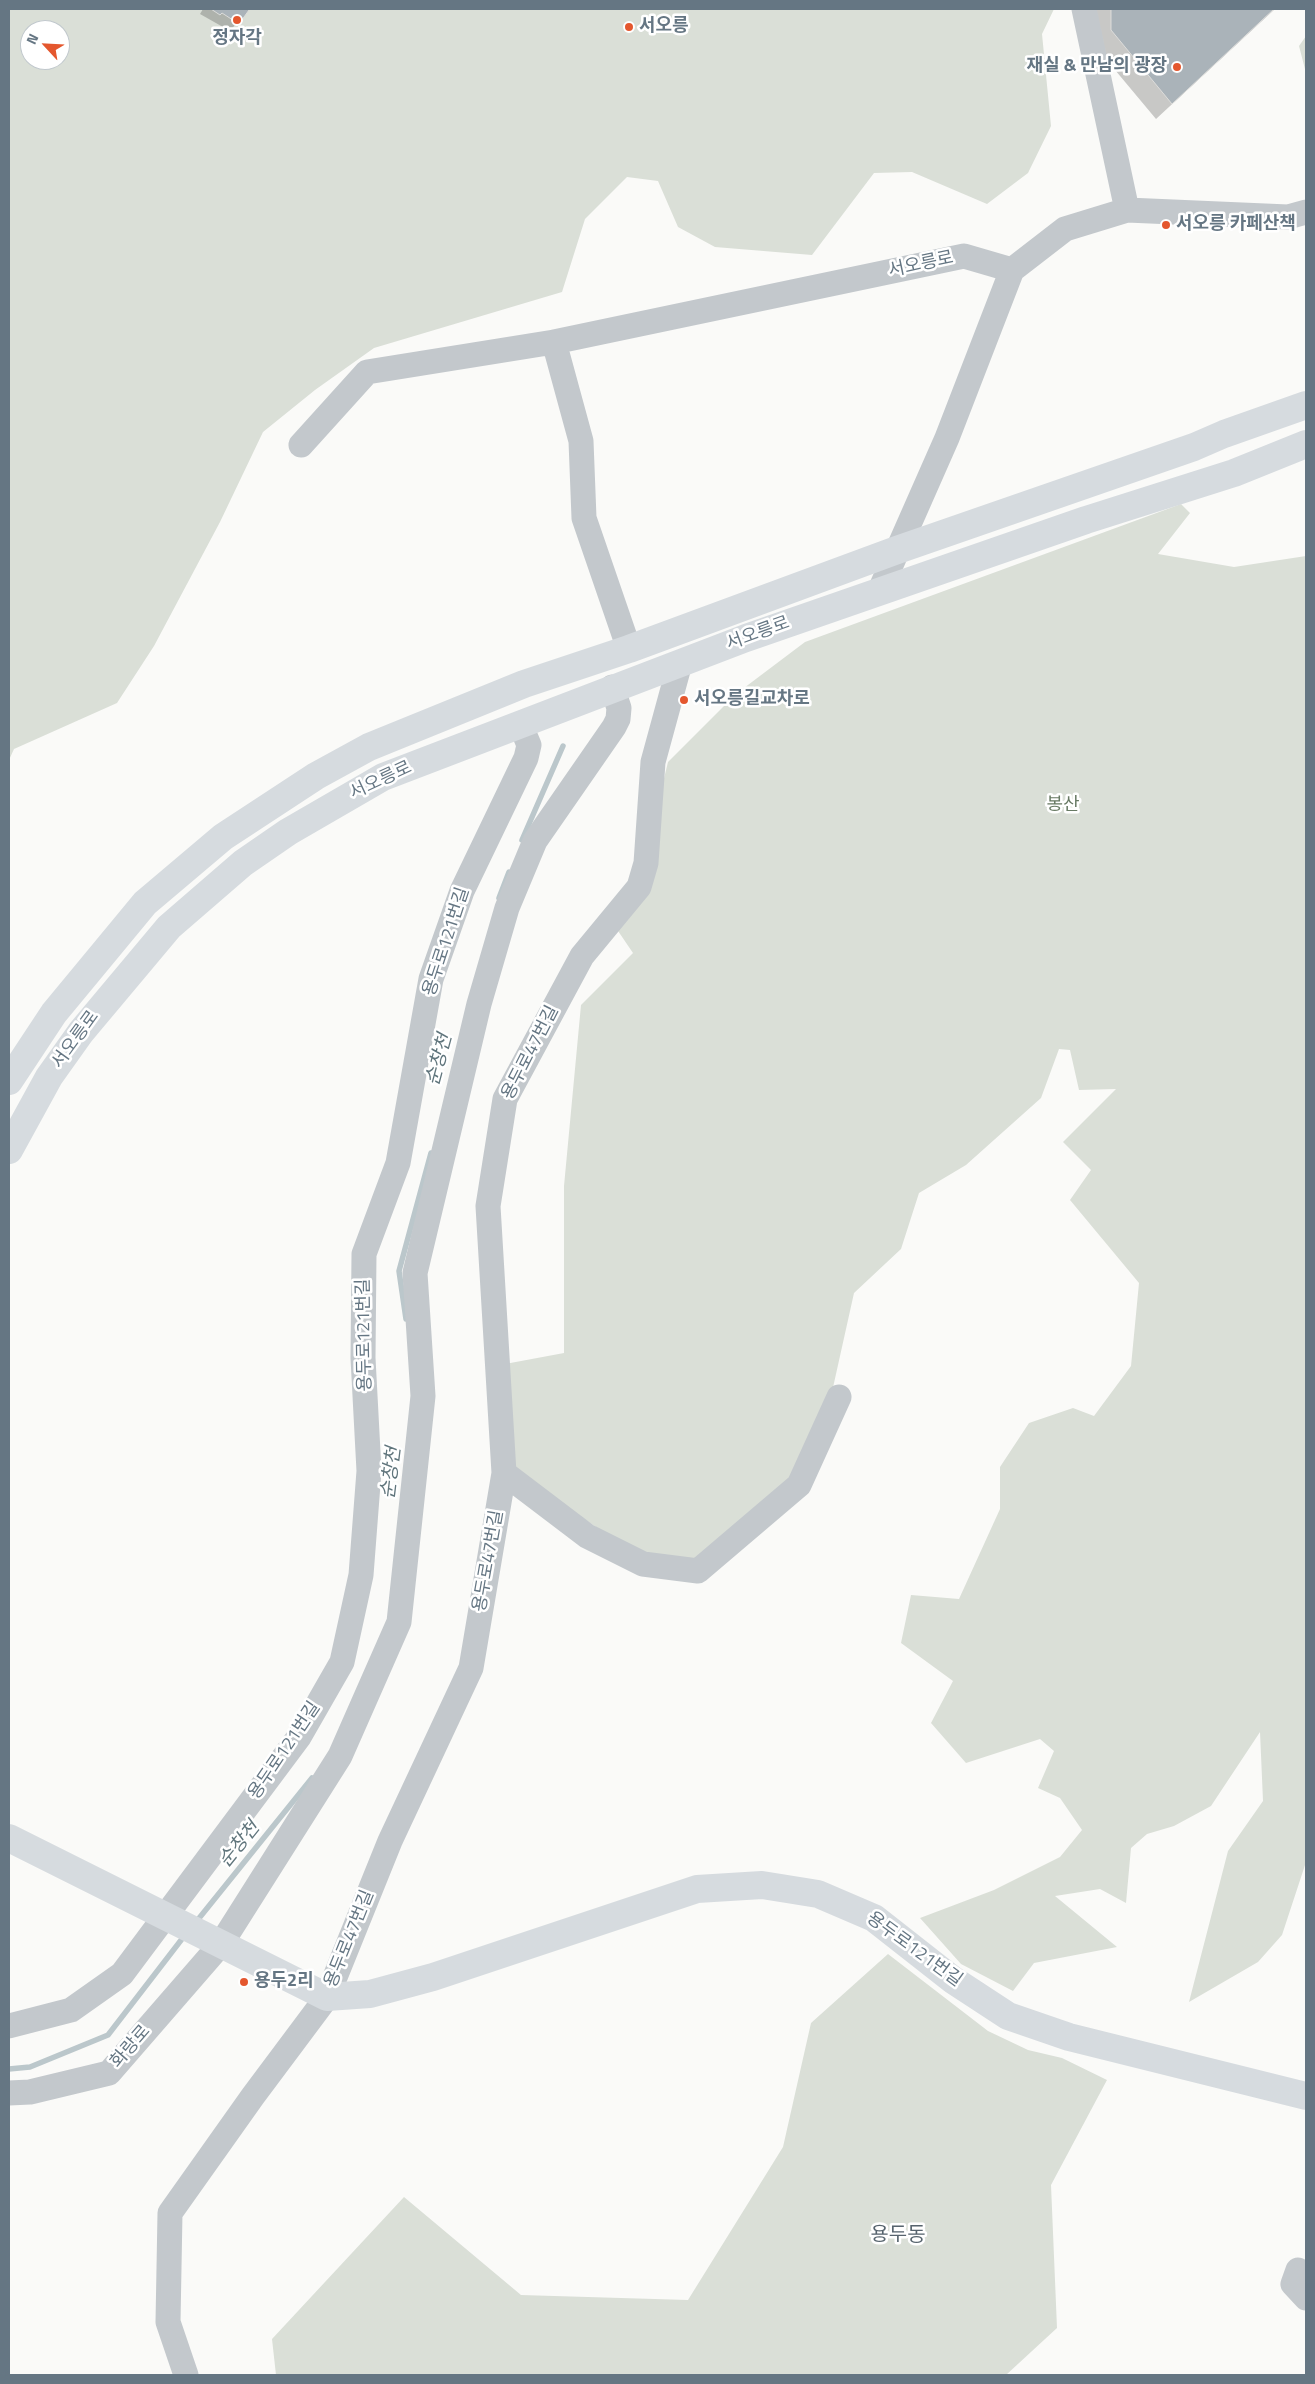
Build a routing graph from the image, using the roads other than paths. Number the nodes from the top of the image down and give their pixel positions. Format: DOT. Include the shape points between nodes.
graph roads {
  1 [pos="1084,9"];
  2 [pos="1127,210"];
  3 [pos="1306,212"];
  4 [pos="1012,270"];
  5 [pos="554,342"];
  6 [pos="1306,405"];
  7 [pos="1306,444"];
  8 [pos="301,445"];
  9 [pos="897,550"];
  10 [pos="880,590"];
  11 [pos="629,648"];
  12 [pos="680,663"];
  13 [pos="612,687"];
  14 [pos="521,726"];
  15 [pos="9,1081"];
  16 [pos="9,1150"];
  17 [pos="839,1397"];
  18 [pos="504,1473"];
  19 [pos="9,1838"];
  20 [pos="170,1919"];
  21 [pos="214,1941"];
  22 [pos="327,1997"];
  23 [pos="9,2026"];
  24 [pos="9,2093"];
  25 [pos="1306,2096"];
  26 [pos="1298,2270"];
  27 [pos="1306,2298"];
  28 [pos="186,2375"];
  1 -- 2 [label="street"];
  2 -- 3 [label="street" via="1288,217"];
  2 -- 4 [label="street" via="1065,229"];
  4 -- 5 [label="street, 서오릉로" via="964,256"];
  4 -- 9 [label="street" via="946,438"];
  5 -- 8 [label="street, 서오릉로" via="367,372"];
  5 -- 11 [label="street" via="581,440 584,518"];
  6 -- 9 [label="main road, 서오릉로"];
  7 -- 10 [label="main road, 서오릉로" via="1234,473"];
  9 -- 10 [label="street"];
  9 -- 11 [label="main road, 서오릉로"];
  10 -- 12 [label="main road, 서오릉로"];
  11 -- 15 [label="main road, 서오릉로" via="524,684 369,747 316,776 223,837 145,903 54,1012"];
  12 -- 13 [label="main road, 서오릉로"];
  12 -- 18 [label="street, 용두로47번길" via="653,762 646,863 639,887 582,956 505,1099 488,1206"];
  13 -- 14 [label="main road, 서오릉로"];
  13 -- 21 [label="street, 화랑로" via="619,708 618,719 536,841 507,908 479,1004 415,1272 423,1396 399,1622 340,1756"];
  14 -- 16 [label="main road, 서오릉로" via="383,777 243,863 169,927 104,1002 49,1077"];
  14 -- 20 [label="street, 용두로121번길" via="529,745 526,758 462,891 431,979 398,1163 364,1254 363,1358 369,1471 361,1575 342,1662 299,1737"];
  17 -- 18 [label="street" via="799,1485 698,1571 643,1564 586,1536"];
  18 -- 22 [label="street, 용두로47번길" via="471,1668 390,1841"];
  19 -- 20 [label="main road"];
  20 -- 21 [label="main road"];
  20 -- 23 [label="street, 용두로121번길" via="122,1974 71,2010"];
  21 -- 22 [label="main road"];
  21 -- 24 [label="street, 화랑로" via="109,2073 30,2092"];
  22 -- 25 [label="main road, 용두로121번길" via="370,1994 434,1977 697,1889 762,1885 818,1894 874,1918 953,1980 1008,2016 1069,2036"];
  22 -- 28 [label="street, 용두로47번길" via="170,2213 168,2322"];
  26 -- 27 [label="street" via="1293,2284"];
}
